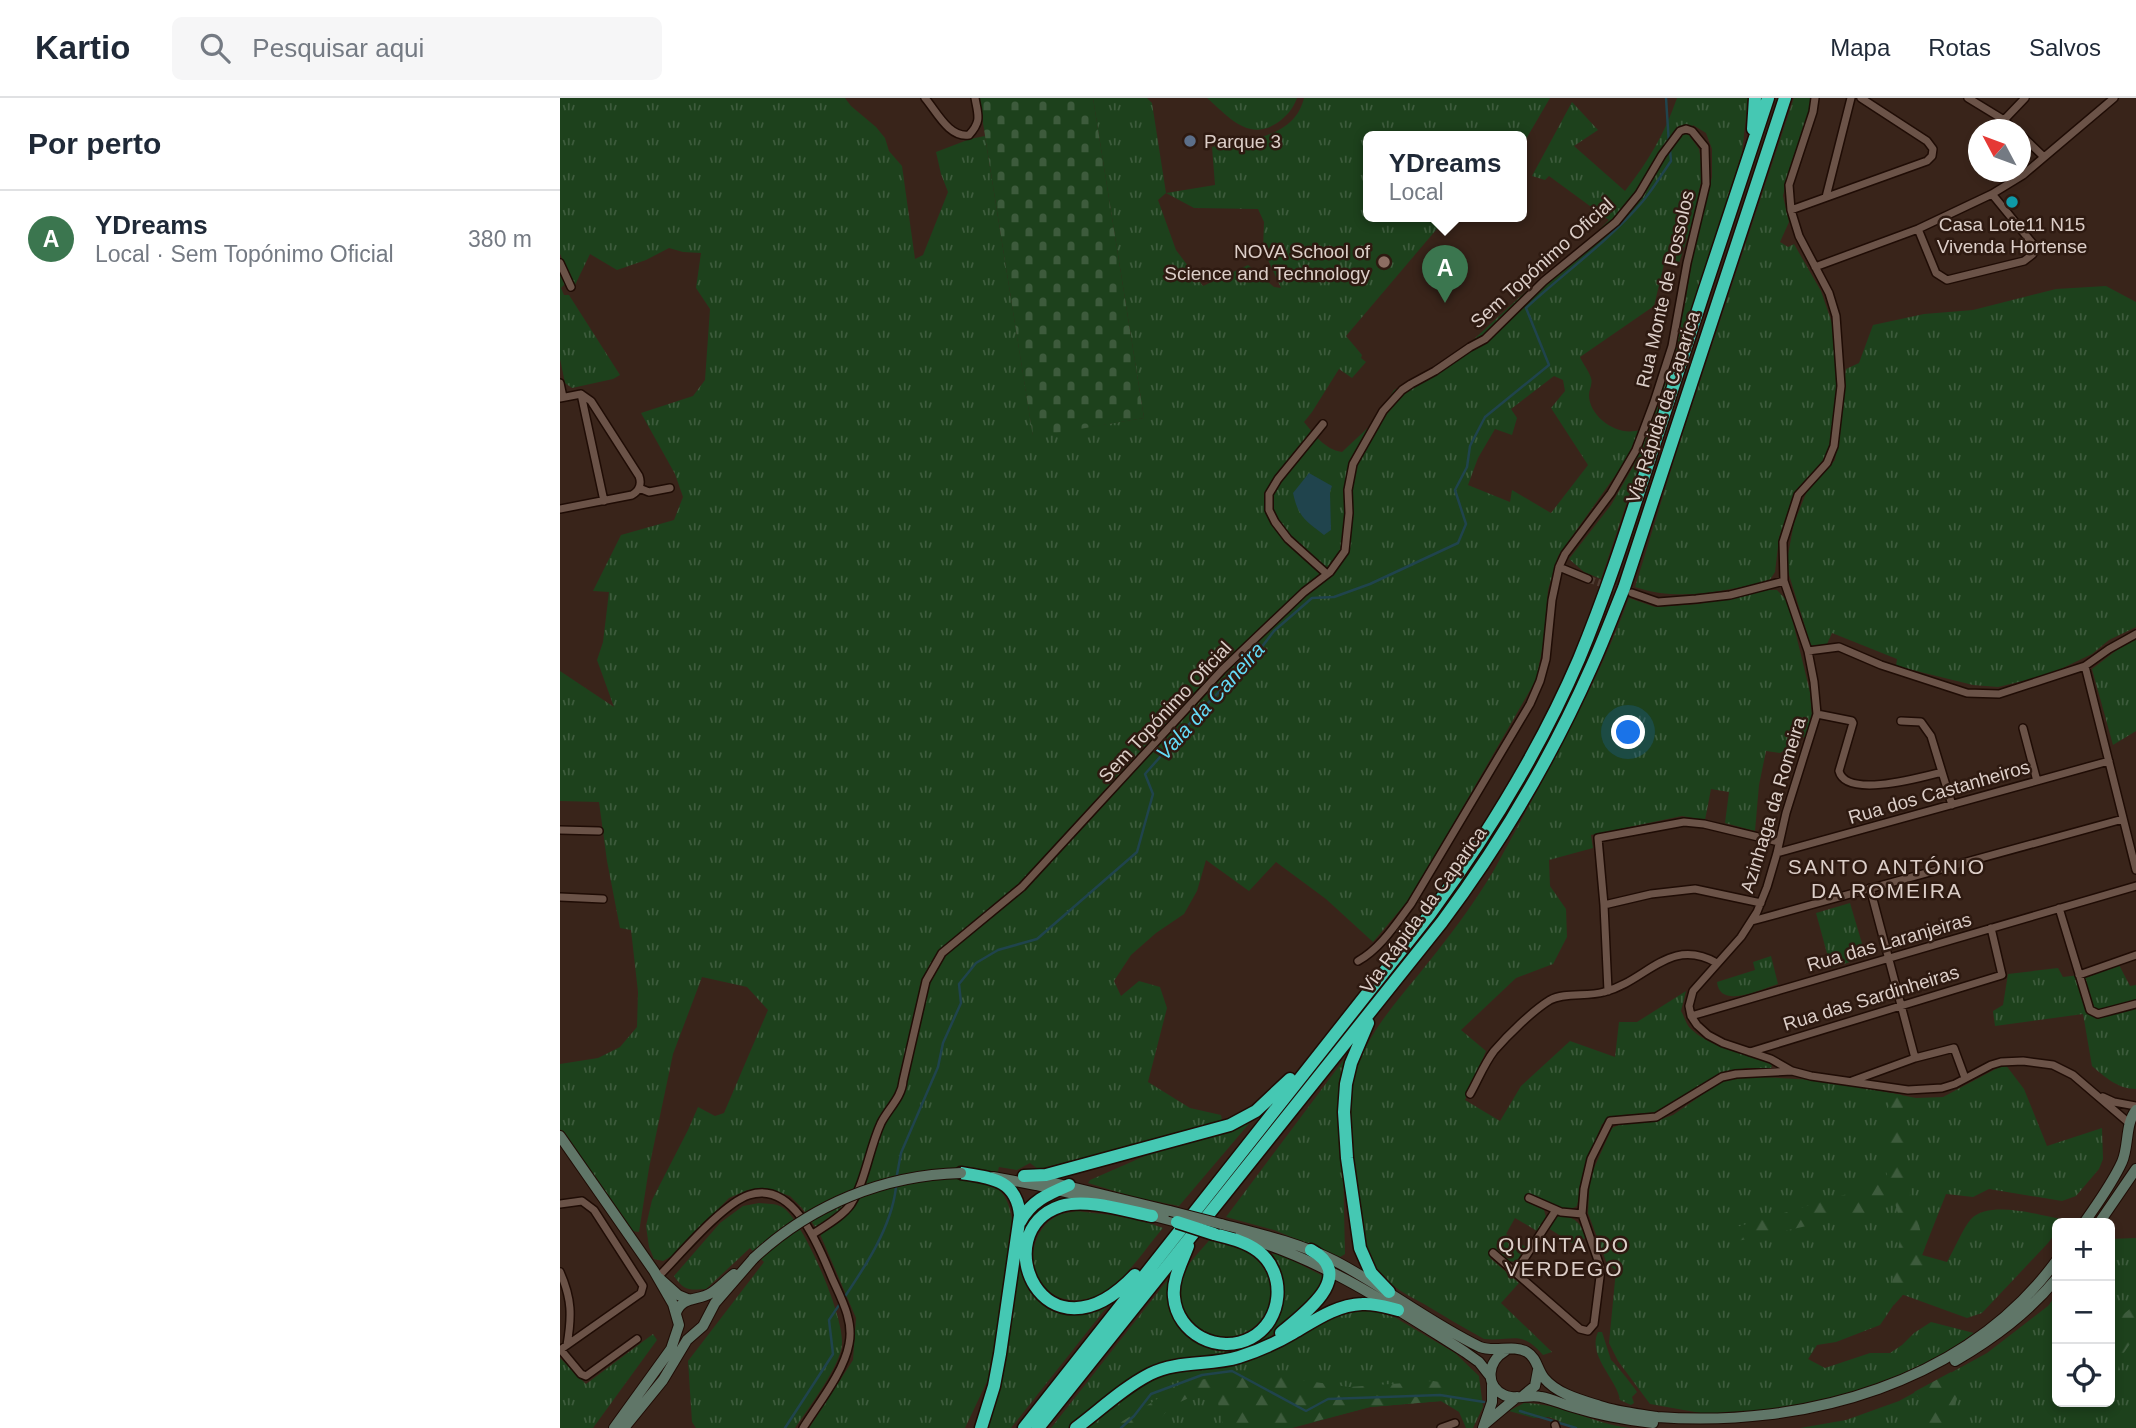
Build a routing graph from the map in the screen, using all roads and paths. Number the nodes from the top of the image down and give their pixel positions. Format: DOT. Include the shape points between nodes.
graph roads {
  1 [pos="925,98"];
  2 [pos="975,98"];
  3 [pos="1755,98"];
  4 [pos="1768,98"];
  5 [pos="1785,98"];
  6 [pos="1815,98"];
  7 [pos="1851,98"];
  8 [pos="1861,98"];
  9 [pos="1968,98"];
  10 [pos="2114,98"];
  11 [pos="2022,99"];
  12 [pos="2002,119"];
  13 [pos="2005,119"];
  14 [pos="1692,131"];
  15 [pos="2031,145"];
  16 [pos="1752,146"];
  17 [pos="2044,157"];
  18 [pos="1992,194"];
  19 [pos="1826,197"];
  20 [pos="1791,210"];
  21 [pos="1918,229"];
  22 [pos="560,263"];
  23 [pos="1815,267"];
  24 [pos="571,287"];
  25 [pos="560,383"];
  26 [pos="581,394"];
  27 [pos="561,397"];
  28 [pos="1323,424"];
  29 [pos="639,488"];
  30 [pos="670,488"];
  31 [pos="604,501"];
  32 [pos="560,509"];
  33 [pos="1559,567"];
  34 [pos="1327,574"];
  35 [pos="1588,579"];
  36 [pos="1784,581"];
  37 [pos="1632,593"];
  38 [pos="2136,634"];
  39 [pos="1808,651"];
  40 [pos="2085,666"];
  41 [pos="1817,714"];
  42 [pos="1901,720"];
  43 [pos="2023,728"];
  44 [pos="2109,761"];
  45 [pos="1942,772"];
  46 [pos="2037,781"];
  47 [pos="1952,805"];
  48 [pos="2123,818"];
  49 [pos="560,830"];
  50 [pos="599,831"];
  51 [pos="1779,842"];
  52 [pos="1777,853"];
  53 [pos="2136,870"];
  54 [pos="2136,886"];
  55 [pos="1870,888"];
  56 [pos="560,897"];
  57 [pos="603,899"];
  58 [pos="1761,903"];
  59 [pos="1604,905"];
  60 [pos="2059,908"];
  61 [pos="1752,921"];
  62 [pos="1991,928"];
  63 [pos="2136,955"];
  64 [pos="1888,958"];
  65 [pos="1358,961"];
  66 [pos="1717,963"];
  67 [pos="2078,975"];
  68 [pos="1608,991"];
  69 [pos="2136,1004"];
  70 [pos="1901,1006"];
  71 [pos="1375,1008"];
  72 [pos="1691,1016"];
  73 [pos="1321,1050"];
  74 [pos="1750,1052"];
  75 [pos="1914,1058"];
  76 [pos="1792,1071"];
  77 [pos="1965,1079"];
  78 [pos="1850,1082"];
  79 [pos="2090,1088"];
  80 [pos="1470,1094"];
  81 [pos="2136,1108"];
  82 [pos="2129,1127"];
  83 [pos="560,1136"];
  84 [pos="2136,1143"];
  85 [pos="2136,1169"];
  86 [pos="961,1173"];
  87 [pos="1024,1176"];
  88 [pos="1063,1187"];
  89 [pos="1529,1198"];
  90 [pos="560,1204"];
  91 [pos="1556,1210"];
  92 [pos="1582,1214"];
  93 [pos="1162,1215"];
  94 [pos="2087,1218"];
  95 [pos="2102,1218"];
  96 [pos="1020,1222"];
  97 [pos="1217,1229"];
  98 [pos="813,1234"];
  99 [pos="1192,1234"];
  100 [pos="1171,1240"];
  101 [pos="1311,1250"];
  102 [pos="1493,1253"];
  103 [pos="754,1258"];
  104 [pos="2052,1266"];
  105 [pos="1329,1270"];
  106 [pos="560,1272"];
  107 [pos="1515,1273"];
  108 [pos="658,1277"];
  109 [pos="2055,1281"];
  110 [pos="1389,1292"];
  111 [pos="693,1300"];
  112 [pos="1398,1310"];
  113 [pos="676,1313"];
  114 [pos="704,1324"];
  115 [pos="679,1325"];
  116 [pos="637,1339"];
  117 [pos="563,1348"];
  118 [pos="1265,1348"];
  119 [pos="1508,1350"];
  120 [pos="1538,1370"];
  121 [pos="1491,1378"];
  122 [pos="1519,1397"];
  123 [pos="1869,1403"];
  124 [pos="1455,1423"];
  125 [pos="1485,1426"];
  126 [pos="614,1428"];
  127 [pos="624,1428"];
  128 [pos="803,1428"];
  129 [pos="981,1428"];
  130 [pos="1024,1428"];
  131 [pos="1038,1428"];
  132 [pos="1076,1428"];
  133 [pos="1441,1428"];
  134 [pos="1707,1428"];
  1 -- 2 [label="street" via="952,132 961,136 977,126"];
  3 -- 16 [label="highway"];
  4 -- 16 [label="highway, Via Rápida da Caparica"];
  5 -- 71 [label="highway, Via Rápida da Caparica" via="1624,588 1592,667 1524,799 1482,867"];
  6 -- 20 [label="street, Azinhaga da Romeira" via="1789,185"];
  7 -- 19 [label="street"];
  8 -- 19 [label="street" via="1927,141 1932,156"];
  9 -- 12 [label="street"];
  10 -- 17 [label="street"];
  11 -- 13 [label="street"];
  14 -- 33 [label="street, Rua Monte de Possolos" via="1705,147 1706,184 1672,346 1636,450"];
  14 -- 34 [label="street, Sem Topónimo Oficial" via="1680,131 1671,141 1616,222 1544,281 1485,339 1410,384 1383,411 1353,464 1345,551"];
  15 -- 17 [label="street"];
  16 -- 73 [label="highway, Via Rápida da Caparica" via="1610,578 1560,698 1512,791 1463,869"];
  17 -- 18 [label="street"];
  18 -- 21 [label="street"];
  18 -- 21 [label="street" via="2033,244 2033,254 2024,261 1947,280 1936,273"];
  19 -- 20 [label="street"];
  20 -- 23 [label="street, Azinhaga da Romeira"];
  21 -- 23 [label="street"];
  22 -- 24 [label="street"];
  23 -- 36 [label="street, Azinhaga da Romeira" via="1836,316 1841,386 1834,446 1827,463 1798,495 1783,542"];
  25 -- 27 [label="street"];
  26 -- 27 [label="street"];
  26 -- 29 [label="street" via="591,401 639,476"];
  26 -- 31 [label="street"];
  28 -- 34 [label="street" via="1278,479 1269,494 1269,510 1289,539"];
  29 -- 30 [label="street" via="649,492"];
  29 -- 31 [label="street" via="632,495"];
  31 -- 32 [label="street"];
  33 -- 35 [label="street"];
  33 -- 65 [label="street" via="1546,659 1530,704 1411,904 1390,933"];
  34 -- 98 [label="street, Sem Topónimo Oficial" via="1222,670 1022,887 942,953 926,981 902,1091 881,1125 850,1206"];
  36 -- 37 [label="street" via="1696,599 1658,601"];
  36 -- 39 [label="street, Azinhaga da Romeira"];
  38 -- 40 [label="street"];
  39 -- 40 [label="street" via="1839,647 1967,693 1999,694"];
  39 -- 41 [label="street, Azinhaga da Romeira"];
  40 -- 44 [label="street"];
  41 -- 45 [label="street" via="1853,723 1839,771 1844,780 1882,785"];
  41 -- 51 [label="street, Azinhaga da Romeira"];
  42 -- 45 [label="street" via="1918,721 1926,727"];
  43 -- 46 [label="street"];
  44 -- 46 [label="street, Rua dos Castanheiros"];
  44 -- 48 [label="street"];
  45 -- 47 [label="street"];
  46 -- 47 [label="street, Rua dos Castanheiros"];
  47 -- 52 [label="street, Rua dos Castanheiros"];
  48 -- 53 [label="street"];
  48 -- 55 [label="street"];
  49 -- 50 [label="street"];
  51 -- 52 [label="street, Azinhaga da Romeira"];
  51 -- 59 [label="street" via="1684,822 1598,838"];
  52 -- 58 [label="street, Azinhaga da Romeira"];
  54 -- 60 [label="street, Rua das Laranjeiras"];
  55 -- 61 [label="street"];
  55 -- 64 [label="street"];
  56 -- 57 [label="street"];
  58 -- 59 [label="street" via="1695,889"];
  58 -- 61 [label="street, Azinhaga da Romeira"];
  59 -- 68 [label="street"];
  60 -- 62 [label="street, Rua das Laranjeiras"];
  60 -- 67 [label="street"];
  61 -- 66 [label="street, Azinhaga da Romeira"];
  62 -- 64 [label="street, Rua das Laranjeiras"];
  62 -- 70 [label="street, Rua das Sardinheiras" via="2002,975"];
  63 -- 67 [label="street"];
  64 -- 70 [label="street"];
  64 -- 72 [label="street, Rua das Laranjeiras"];
  66 -- 68 [label="street" via="1696,954 1673,956"];
  66 -- 72 [label="street, Azinhaga da Romeira" via="1693,991"];
  67 -- 69 [label="street" via="2094,1014"];
  68 -- 80 [label="street" via="1550,1000 1494,1052"];
  70 -- 74 [label="street, Rua das Sardinheiras"];
  70 -- 75 [label="street"];
  71 -- 99 [label="highway, Via Rápida da Caparica"];
  71 -- 110 [label="highway" via="1351,1063 1345,1123 1360,1248 1371,1273"];
  72 -- 74 [label="street" via="1709,1035"];
  73 -- 87 [label="highway" via="1256,1111 1230,1125 1046,1175"];
  73 -- 100 [label="highway, Via Rápida da Caparica"];
  74 -- 76 [label="street"];
  75 -- 77 [label="street" via="1954,1048"];
  75 -- 78 [label="street"];
  76 -- 78 [label="street"];
  76 -- 92 [label="street" via="1722,1077 1656,1117 1610,1121 1588,1169"];
  77 -- 78 [label="street" via="1923,1090"];
  77 -- 79 [label="street" via="1991,1065 2023,1061 2066,1070"];
  79 -- 81 [label="street"];
  79 -- 82 [label="street"];
  81 -- 82 [label="main road"];
  82 -- 84 [label="main road"];
  82 -- 94 [label="main road" via="2123,1160"];
  83 -- 108 [label="main road"];
  85 -- 95 [label="main road"];
  86 -- 87 [label="main road"];
  86 -- 88 [label="main road"];
  86 -- 96 [label="highway" via="1004,1184 1016,1199"];
  86 -- 103 [label="main road, bridge" via="900,1180 848,1196 794,1225"];
  87 -- 88 [label="main road"];
  88 -- 93 [label="main road"];
  88 -- 96 [label="highway" via="1035,1202"];
  89 -- 91 [label="street"];
  90 -- 117 [label="street" via="582,1200 594,1210 643,1286 641,1293"];
  91 -- 92 [label="street"];
  91 -- 107 [label="street"];
  92 -- 107 [label="street" via="1601,1269 1594,1324 1588,1331"];
  93 -- 97 [label="highway, bridge"];
  93 -- 100 [label="highway" via="1089,1204 1051,1210 1029,1238 1025,1259 1030,1279 1055,1303 1075,1308 1097,1305"];
  96 -- 129 [label="highway" via="994,1386"];
  97 -- 99 [label="highway" via="1258,1251 1277,1282 1277,1304 1271,1318 1260,1332 1242,1342 1208,1341 1180,1316 1174,1298 1176,1277"];
  97 -- 101 [label="main road"];
  97 -- 105 [label="main road" via="1280,1248"];
  98 -- 108 [label="street" via="788,1203 770,1194 750,1194 719,1214"];
  98 -- 128 [label="street" via="844,1307 850,1338 837,1374"];
  99 -- 131 [label="highway, Via Rápida da Caparica"];
  100 -- 130 [label="highway, Via Rápida da Caparica"];
  101 -- 105 [label="highway"];
  101 -- 110 [label="main road"];
  102 -- 107 [label="street"];
  103 -- 111 [label="main road" via="714,1291"];
  103 -- 114 [label="main road"];
  104 -- 120 [label="main road" via="2000,1321 1934,1368 1858,1402 1814,1414 1739,1423 1634,1414 1561,1391"];
  105 -- 112 [label="main road"];
  105 -- 118 [label="highway" via="1328,1285 1316,1303"];
  106 -- 117 [label="street" via="571,1319"];
  108 -- 111 [label="main road"];
  108 -- 113 [label="main road"];
  109 -- 123 [label="main road" via="2021,1316 1979,1347 1930,1376"];
  110 -- 119 [label="main road" via="1480,1347"];
  111 -- 113 [label="main road" via="680,1305"];
  111 -- 114 [label="main road" via="705,1307"];
  112 -- 118 [label="highway" via="1359,1304 1335,1310"];
  112 -- 121 [label="main road" via="1475,1359"];
  113 -- 115 [label="main road"];
  114 -- 115 [label="main road" via="689,1331"];
  114 -- 127 [label="main road" via="690,1336 663,1380"];
  115 -- 126 [label="main road" via="671,1349"];
  116 -- 117 [label="street" via="586,1376"];
  118 -- 132 [label="highway" via="1152,1373"];
  119 -- 120 [label="main road" via="1530,1354"];
  119 -- 121 [label="main road" via="1494,1359"];
  120 -- 122 [label="main road" via="1535,1386"];
  121 -- 122 [label="main road" via="1500,1392"];
  121 -- 125 [label="main road" via="1492,1402"];
  122 -- 125 [label="main road"];
  122 -- 134 [label="main road" via="1542,1397 1614,1418"];
  124 -- 133 [label="street"];
}
